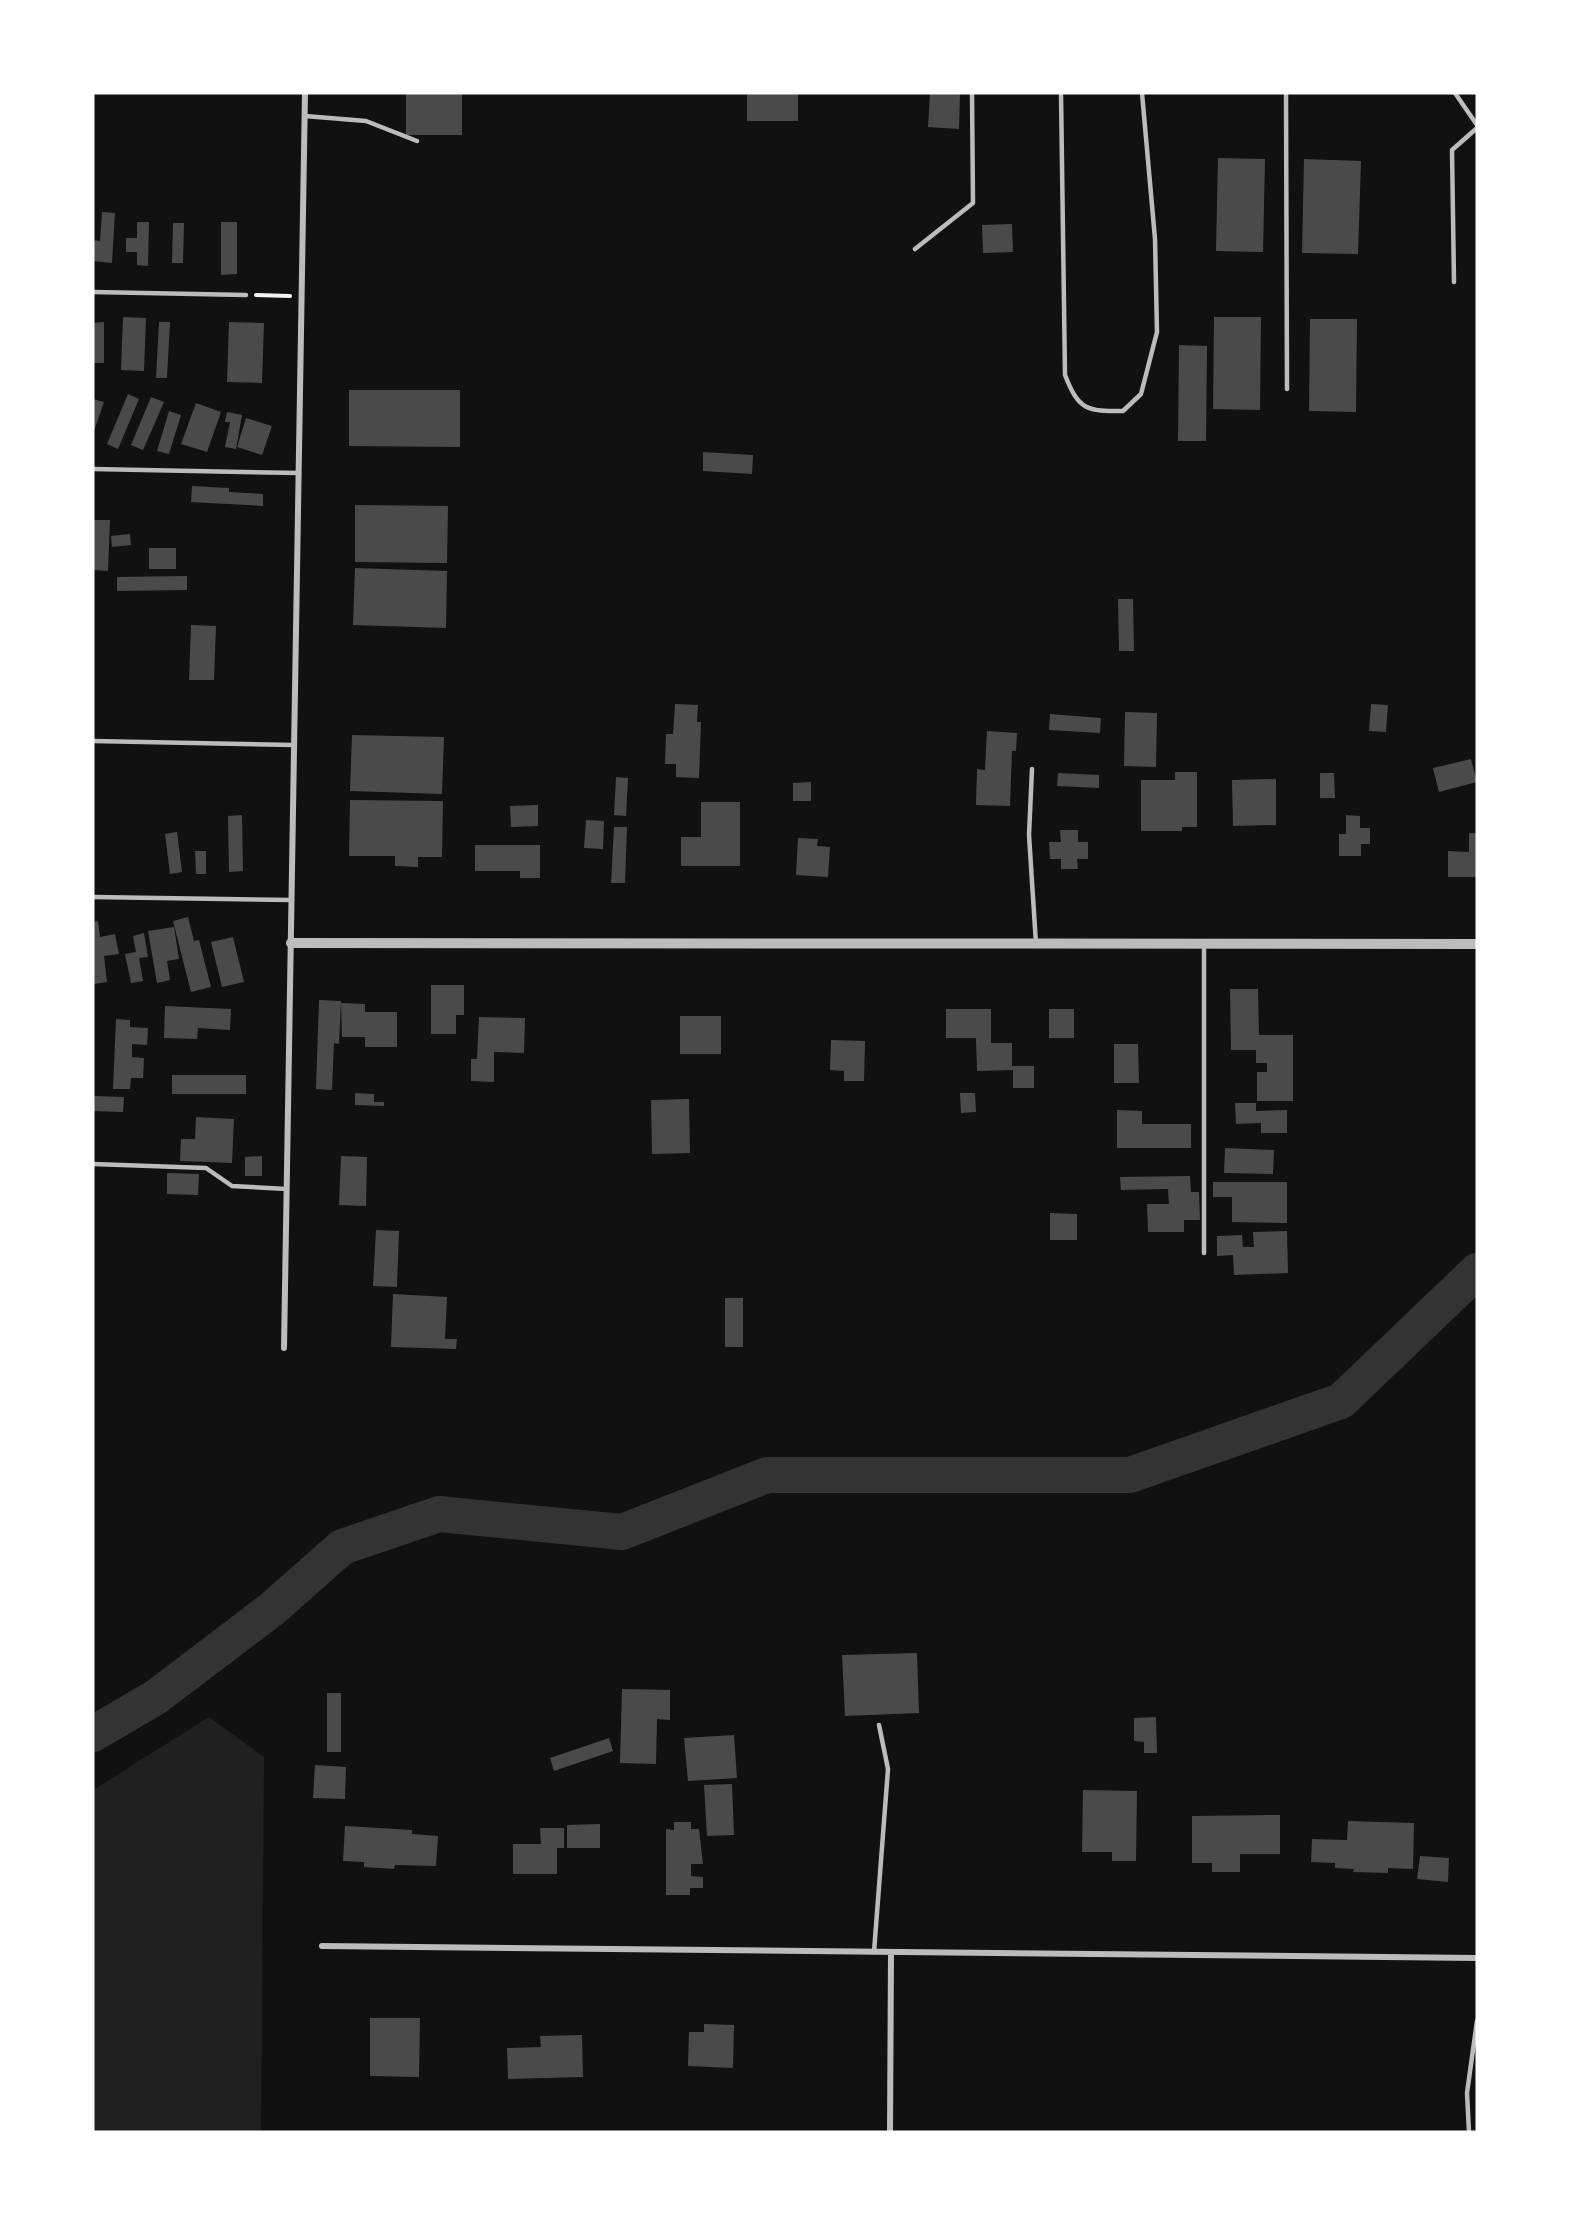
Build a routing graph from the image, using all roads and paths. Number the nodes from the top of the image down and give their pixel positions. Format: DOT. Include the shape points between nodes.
graph roads {
  1 [pos="305,93"];
  2 [pos="972,93"];
  3 [pos="1061,93"];
  4 [pos="1142,93"];
  5 [pos="1286,93"];
  6 [pos="1455,93"];
  7 [pos="305,116"];
  8 [pos="1477,127"];
  9 [pos="417,141"];
  10 [pos="915,249"];
  11 [pos="1454,282"];
  12 [pos="93,292"];
  13 [pos="246,295"];
  14 [pos="303,296"];
  15 [pos="1287,389"];
  16 [pos="93,469"];
  17 [pos="298,472"];
  18 [pos="93,741"];
  19 [pos="294,745"];
  20 [pos="1032,769"];
  21 [pos="93,897"];
  22 [pos="291,900"];
  23 [pos="291,943"];
  24 [pos="1036,944"];
  25 [pos="1204,944"];
  26 [pos="1477,944"];
  27 [pos="93,1164"];
  28 [pos="287,1189"];
  29 [pos="1204,1253"];
  30 [pos="284,1348"];
  31 [pos="879,1725"];
  32 [pos="322,1946"];
  33 [pos="874,1952"];
  34 [pos="891,1952"];
  35 [pos="1477,1958"];
  36 [pos="1477,2021"];
  37 [pos="890,2132"];
  38 [pos="1468,2132"];
  1 -- 7 [label="street"];
  2 -- 10 [label="lane" via="973,203"];
  3 -- 4 [label="lane" via="1065,375 1074,398 1095,411 1123,411 1141,394 1157,332 1155,239"];
  5 -- 15 [label="lane"];
  6 -- 8 [label="lane"];
  7 -- 9 [label="lane" via="366,121"];
  7 -- 14 [label="street"];
  8 -- 11 [label="lane" via="1452,150"];
  12 -- 13 [label="lane"];
  13 -- 14 [label="path"];
  14 -- 17 [label="street"];
  16 -- 17 [label="lane"];
  17 -- 19 [label="street"];
  18 -- 19 [label="lane"];
  19 -- 22 [label="street"];
  20 -- 24 [label="lane" via="1029,835"];
  21 -- 22 [label="lane"];
  22 -- 23 [label="street"];
  23 -- 24 [label="street"];
  23 -- 28 [label="street"];
  24 -- 25 [label="street"];
  25 -- 26 [label="street"];
  25 -- 29 [label="lane"];
  27 -- 28 [label="lane" via="206,1168 232,1186"];
  28 -- 30 [label="street"];
  31 -- 33 [label="lane" via="888,1769"];
  32 -- 33 [label="street"];
  33 -- 34 [label="street"];
  34 -- 35 [label="street"];
  34 -- 37 [label="street"];
  36 -- 38 [label="lane" via="1467,2093"];
}
